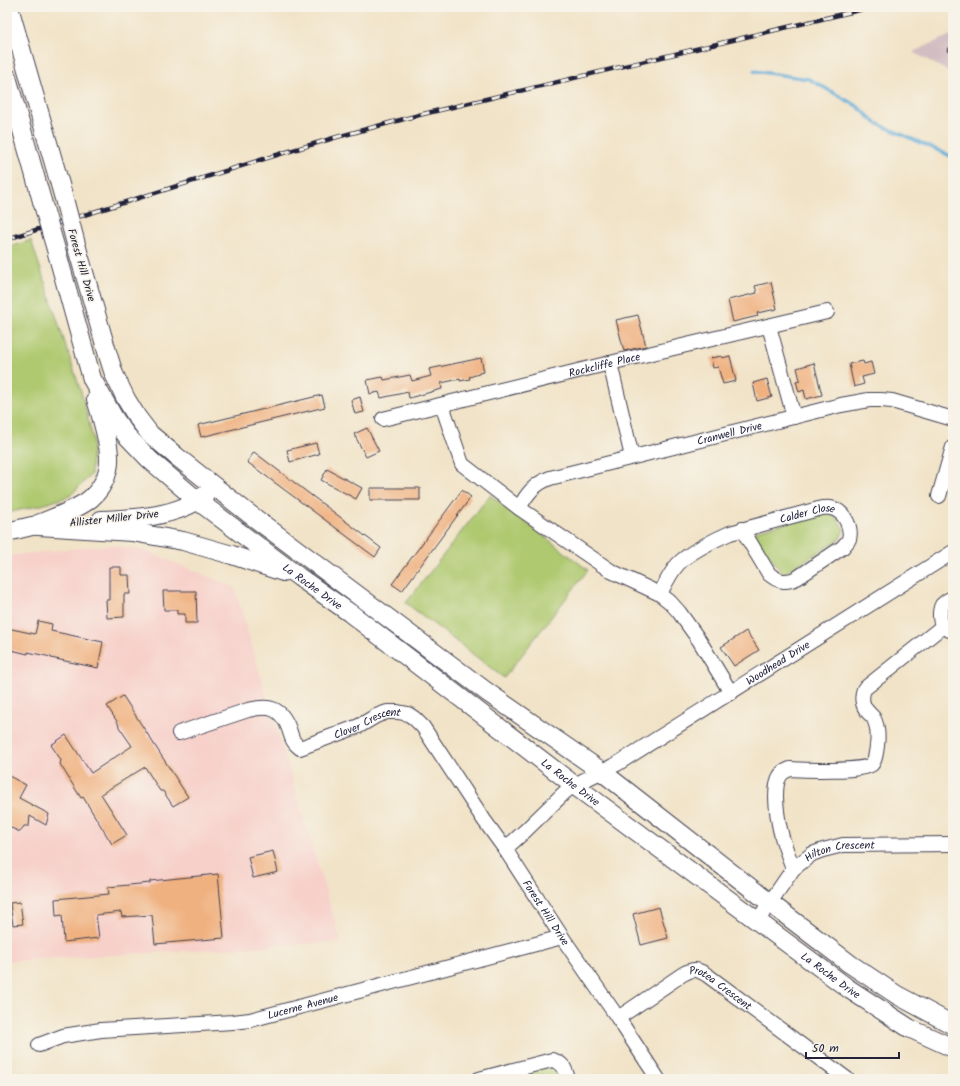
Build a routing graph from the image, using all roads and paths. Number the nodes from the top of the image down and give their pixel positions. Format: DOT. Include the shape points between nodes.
graph roads {
  1 [pos="9,7"];
  2 [pos="7,77"];
  3 [pos="827,312"];
  4 [pos="769,326"];
  5 [pos="610,363"];
  6 [pos="92,379"];
  7 [pos="442,405"];
  8 [pos="794,417"];
  9 [pos="383,419"];
  10 [pos="953,419"];
  11 [pos="953,446"];
  12 [pos="632,457"];
  13 [pos="215,487"];
  14 [pos="939,496"];
  15 [pos="198,501"];
  16 [pos="519,508"];
  17 [pos="36,526"];
  18 [pos="742,529"];
  19 [pos="7,532"];
  20 [pos="952,554"];
  21 [pos="299,577"];
  22 [pos="660,594"];
  23 [pos="953,598"];
  24 [pos="948,628"];
  25 [pos="731,693"];
  26 [pos="179,733"];
  27 [pos="601,771"];
  28 [pos="574,785"];
  29 [pos="953,844"];
  30 [pos="505,848"];
  31 [pos="793,869"];
  32 [pos="770,903"];
  33 [pos="758,920"];
  34 [pos="562,937"];
  35 [pos="618,1018"];
  36 [pos="953,1025"];
  37 [pos="39,1045"];
  38 [pos="953,1048"];
  39 [pos="654,1078"];
  40 [pos="479,1079"];
  41 [pos="568,1079"];
  42 [pos="847,1079"];
  1 -- 13 [label="street, Forest Hill Drive, bridge" via="114,374 126,399 150,434"];
  2 -- 6 [label="street, Forest Hill Drive, bridge"];
  3 -- 4 [label="street, Rockcliffe Place"];
  4 -- 5 [label="street, Rockcliffe Place"];
  4 -- 8 [label="street"];
  5 -- 7 [label="street, Rockcliffe Place"];
  5 -- 12 [label="street"];
  6 -- 15 [label="street, Forest Hill Drive" via="126,436"];
  6 -- 17 [label="street" via="108,446 109,466 106,477 87,502"];
  7 -- 9 [label="street, Rockcliffe Place"];
  7 -- 16 [label="street" via="462,464"];
  8 -- 10 [label="street, Cranwell Drive" via="841,405 881,400"];
  8 -- 12 [label="street, Cranwell Drive"];
  11 -- 14 [label="street"];
  12 -- 16 [label="street, Cranwell Drive" via="542,480 526,494"];
  13 -- 15 [label="street, Allister Miller Drive"];
  13 -- 27 [label="street, La Roche Drive" via="487,692"];
  15 -- 17 [label="street, Allister Miller Drive" via="155,515"];
  15 -- 21 [label="street, La Roche Drive"];
  16 -- 22 [label="street" via="611,571"];
  17 -- 19 [label="street, Allister Miller Drive"];
  17 -- 21 [label="street" via="132,532 182,541"];
  18 -- 18 [label="street, Calder Close" via="770,574 784,581 791,581 804,573 843,547 850,538 844,516 834,508 828,507"];
  18 -- 22 [label="street, Calder Close" via="717,538 680,562 672,571"];
  20 -- 25 [label="street, Woodhead Drive"];
  21 -- 28 [label="street, La Roche Drive" via="350,613"];
  22 -- 25 [label="street" via="679,612"];
  23 -- 24 [label="street" via="945,602 940,610 940,617"];
  24 -- 31 [label="street" via="864,689 863,704 874,718 877,729 876,756 870,766 857,769 790,769 780,774 776,787 777,810"];
  25 -- 27 [label="street, Woodhead Drive" via="617,764"];
  26 -- 30 [label="street, Clover Crescent" via="257,708 270,708 279,712 286,721 294,743 300,748 359,726 387,712 408,714 423,727"];
  27 -- 28 [label="street"];
  27 -- 32 [label="street, La Roche Drive"];
  28 -- 30 [label="street"];
  28 -- 33 [label="street, La Roche Drive"];
  29 -- 31 [label="street, Hilton Crescent" via="843,845 812,854"];
  30 -- 34 [label="street, Forest Hill Drive"];
  31 -- 32 [label="street, Hilton Crescent"];
  32 -- 33 [label="street, Hilton Crescent"];
  32 -- 36 [label="street, La Roche Drive" via="850,964 897,995"];
  33 -- 38 [label="street, La Roche Drive" via="849,989 910,1028"];
  34 -- 35 [label="street, Forest Hill Drive"];
  34 -- 37 [label="street, Lucerne Avenue" via="250,1020 101,1030 63,1036"];
  35 -- 39 [label="street, Forest Hill Drive"];
  35 -- 42 [label="street, Protea Crescent" via="683,974 697,970 708,975"];
  40 -- 41 [label="street" via="552,1060 562,1064"];
}
